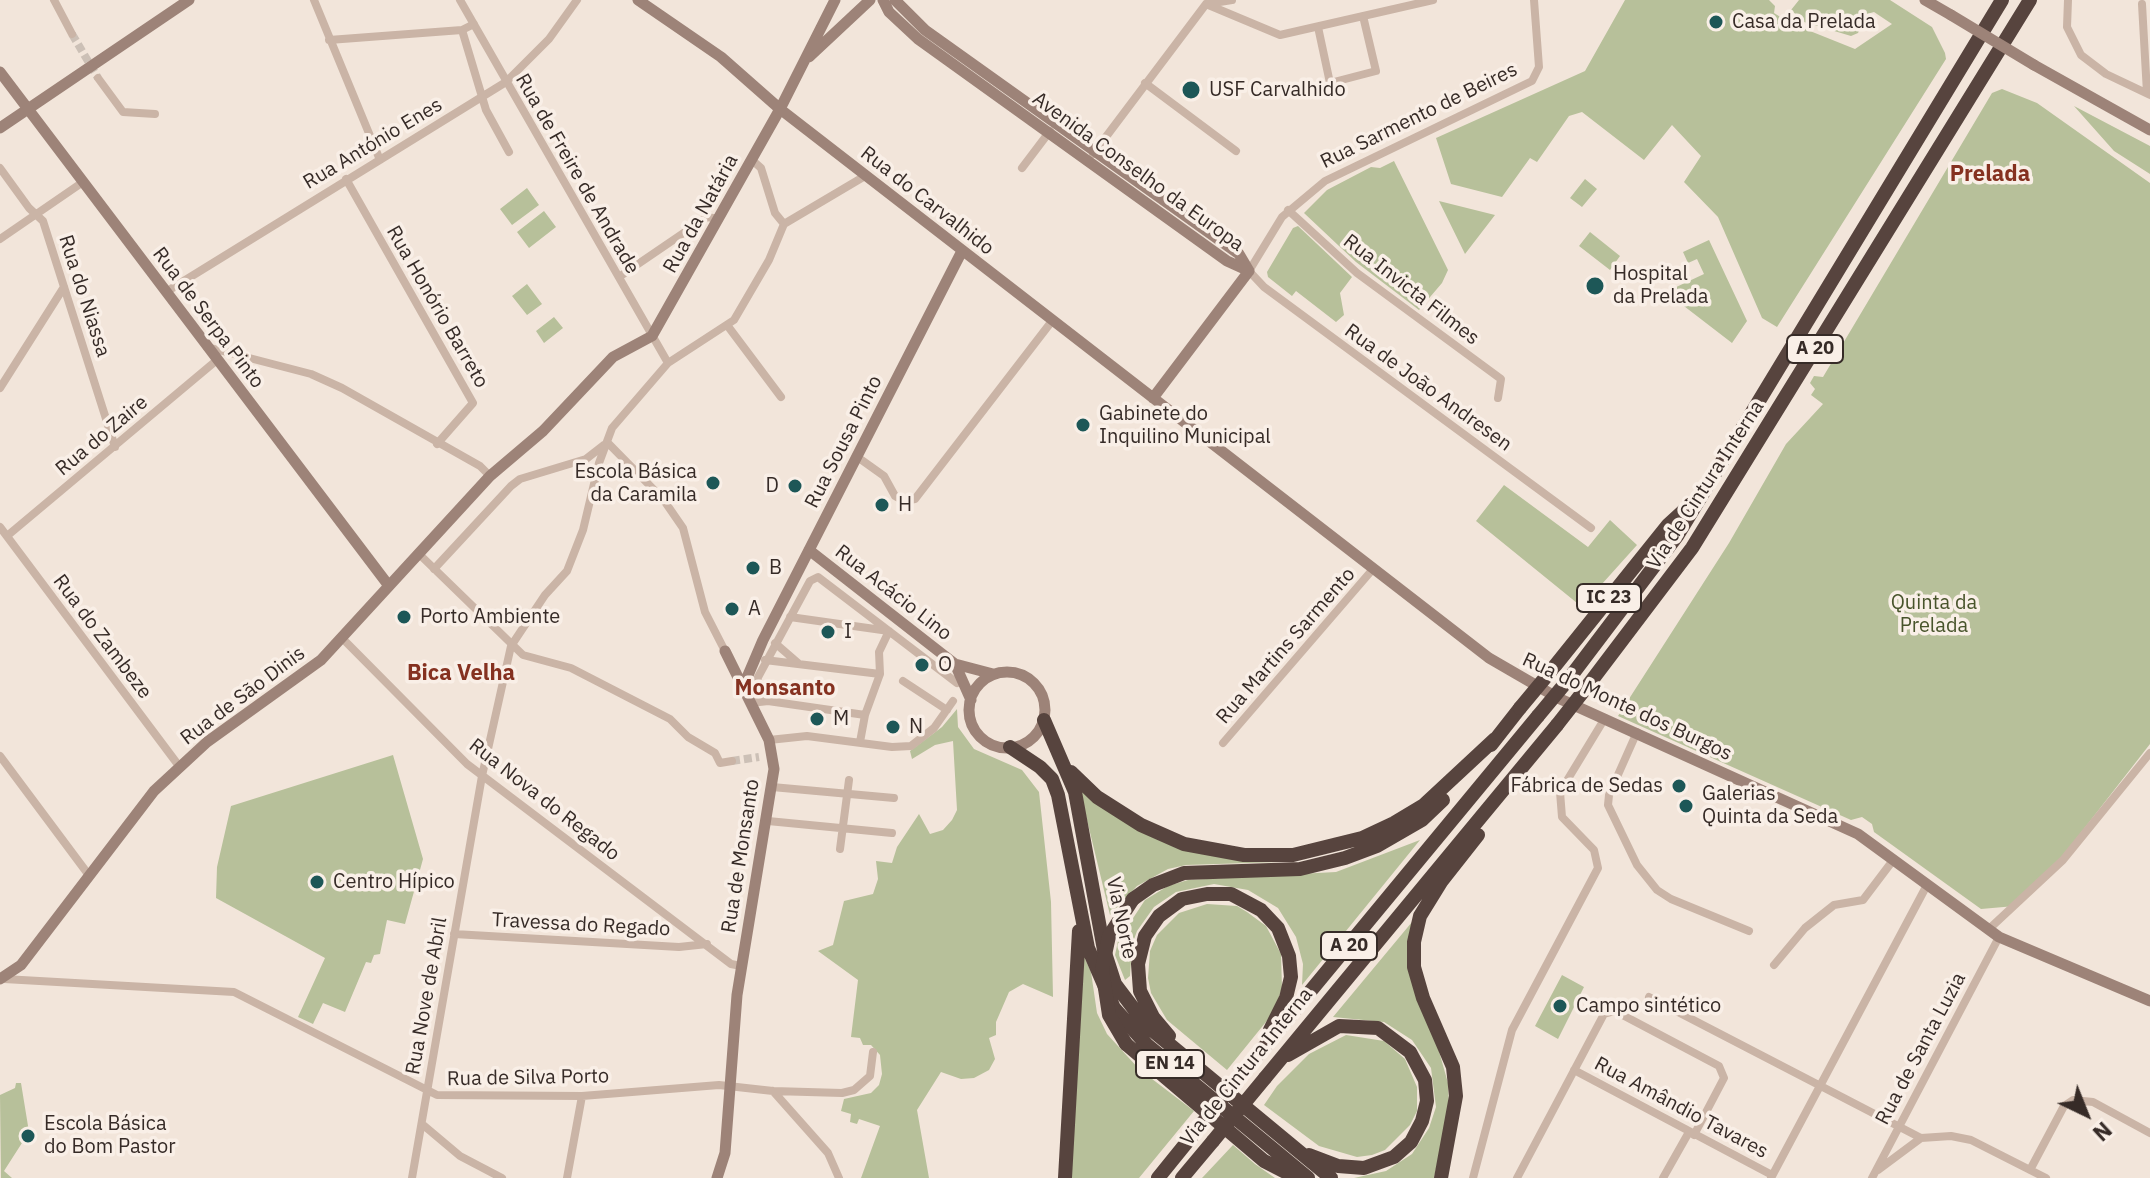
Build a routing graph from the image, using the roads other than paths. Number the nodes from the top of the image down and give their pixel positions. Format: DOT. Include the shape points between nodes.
graph roads {
  1 [pos="189,0"];
  2 [pos="314,0"];
  3 [pos="460,0"];
  4 [pos="577,0"];
  5 [pos="638,0"];
  6 [pos="835,0"];
  7 [pos="870,0"];
  8 [pos="883,0"];
  9 [pos="895,0"];
  10 [pos="1232,0"];
  11 [pos="1433,0"];
  12 [pos="1534,0"];
  13 [pos="1925,0"];
  14 [pos="2002,0"];
  15 [pos="2030,0"];
  16 [pos="2068,0"];
  17 [pos="59,2"];
  18 [pos="1205,2"];
  19 [pos="2142,4"];
  20 [pos="1363,16"];
  21 [pos="474,24"];
  22 [pos="1318,27"];
  23 [pos="462,30"];
  24 [pos="72,34"];
  25 [pos="329,40"];
  26 [pos="808,58"];
  27 [pos="0,72"];
  28 [pos="98,78"];
  29 [pos="506,82"];
  30 [pos="1145,83"];
  31 [pos="2149,94"];
  32 [pos="481,97"];
  33 [pos="29,109"];
  34 [pos="780,109"];
  35 [pos="155,114"];
  36 [pos="0,128"];
  37 [pos="2150,130"];
  38 [pos="1050,131"];
  39 [pos="1236,151"];
  40 [pos="509,152"];
  41 [pos="1092,155"];
  42 [pos="380,160"];
  43 [pos="752,160"];
  44 [pos="0,168"];
  45 [pos="1022,168"];
  46 [pos="865,176"];
  47 [pos="346,179"];
  48 [pos="83,182"];
  49 [pos="1288,210"];
  50 [pos="38,214"];
  51 [pos="719,219"];
  52 [pos="784,224"];
  53 [pos="0,239"];
  54 [pos="962,251"];
  55 [pos="1249,271"];
  56 [pos="619,277"];
  57 [pos="64,287"];
  58 [pos="166,292"];
  59 [pos="1052,321"];
  60 [pos="727,325"];
  61 [pos="652,336"];
  62 [pos="207,347"];
  63 [pos="217,360"];
  64 [pos="668,363"];
  65 [pos="0,388"];
  66 [pos="781,397"];
  67 [pos="1153,398"];
  68 [pos="1498,398"];
  69 [pos="607,442"];
  70 [pos="437,444"];
  71 [pos="115,447"];
  72 [pos="856,456"];
  73 [pos="490,476"];
  74 [pos="1705,491"];
  75 [pos="0,527"];
  76 [pos="1591,528"];
  77 [pos="7,536"];
  78 [pos="809,550"];
  79 [pos="418,553"];
  80 [pos="434,569"];
  81 [pos="1373,569"];
  82 [pos="389,586"];
  83 [pos="790,617"];
  84 [pos="889,631"];
  85 [pos="342,638"];
  86 [pos="775,643"];
  87 [pos="511,646"];
  88 [pos="725,651"];
  89 [pos="761,655"];
  90 [pos="800,664"];
  91 [pos="955,664"];
  92 [pos="880,674"];
  93 [pos="993,674"];
  94 [pos="903,681"];
  95 [pos="957,683"];
  96 [pos="743,687"];
  97 [pos="971,700"];
  98 [pos="768,701"];
  99 [pos="953,701"];
  100 [pos="751,703"];
  101 [pos="947,710"];
  102 [pos="865,715"];
  103 [pos="1605,718"];
  104 [pos="1044,720"];
  105 [pos="1637,732"];
  106 [pos="1495,739"];
  107 [pos="769,740"];
  108 [pos="860,742"];
  109 [pos="1223,743"];
  110 [pos="1010,747"];
  111 [pos="2150,753"];
  112 [pos="773,755"];
  113 [pos="0,756"];
  114 [pos="759,757"];
  115 [pos="732,761"];
  116 [pos="179,766"];
  117 [pos="1066,767"];
  118 [pos="482,776"];
  119 [pos="849,780"];
  120 [pos="772,787"];
  121 [pos="847,794"];
  122 [pos="894,798"];
  123 [pos="1487,811"];
  124 [pos="768,821"];
  125 [pos="843,828"];
  126 [pos="892,833"];
  127 [pos="840,849"];
  128 [pos="1894,859"];
  129 [pos="88,874"];
  130 [pos="1927,885"];
  131 [pos="1079,915"];
  132 [pos="1749,931"];
  133 [pos="1994,933"];
  134 [pos="454,934"];
  135 [pos="707,944"];
  136 [pos="1774,965"];
  137 [pos="741,966"];
  138 [pos="2,979"];
  139 [pos="1649,997"];
  140 [pos="2150,1000"];
  141 [pos="873,1052"];
  142 [pos="1179,1053"];
  143 [pos="1280,1059"];
  144 [pos="1251,1064"];
  145 [pos="1574,1070"];
  146 [pos="729,1085"];
  147 [pos="1820,1085"];
  148 [pos="773,1091"];
  149 [pos="425,1092"];
  150 [pos="582,1096"];
  151 [pos="422,1124"];
  152 [pos="1897,1125"];
  153 [pos="1692,1133"];
  154 [pos="2150,1133"];
  155 [pos="1921,1138"];
  156 [pos="1450,1146"];
  157 [pos="1301,1152"];
  158 [pos="2030,1170"];
  159 [pos="1772,1177"];
  160 [pos="1872,1177"];
  161 [pos="412,1178"];
  162 [pos="502,1178"];
  163 [pos="567,1178"];
  164 [pos="717,1178"];
  165 [pos="839,1178"];
  166 [pos="1065,1178"];
  167 [pos="1158,1178"];
  168 [pos="1182,1178"];
  169 [pos="1297,1178"];
  170 [pos="1308,1178"];
  171 [pos="1331,1178"];
  172 [pos="1441,1178"];
  173 [pos="1449,1178"];
  174 [pos="1473,1178"];
  175 [pos="1517,1178"];
  176 [pos="1663,1178"];
  177 [pos="2046,1178"];
  1 -- 33 [label="street"];
  2 -- 25 [label="street"];
  3 -- 21 [label="street, Rua de Freire de Andrade"];
  4 -- 29 [label="street, Rua António Enes" via="549,39"];
  5 -- 34 [label="street, Rua do Carvalhido" via="721,57"];
  6 -- 26 [label="street"];
  7 -- 26 [label="street"];
  8 -- 38 [label="street, Avenida Conselho da Europa" via="918,39"];
  9 -- 41 [label="street, Avenida Conselho da Europa" via="925,30"];
  10 -- 18 [label="street"];
  11 -- 20 [label="street"];
  12 -- 49 [label="street, Rua Sarmento de Beires" via="1539,67 1528,85 1342,171"];
  13 -- 37 [label="street, bridge"];
  14 -- 74 [label="highway, Via de Cintura Interna / A 20"];
  15 -- 123 [label="highway, Via de Cintura Interna / A 20, bridge" via="1692,548"];
  16 -- 31 [label="street" via="2067,27 2081,55 2106,74"];
  17 -- 24 [label="street"];
  18 -- 22 [label="street" via="1280,35"];
  18 -- 30 [label="street"];
  19 -- 31 [label="street"];
  20 -- 22 [label="street"];
  20 -- 22 [label="street" via="1376,71 1330,83"];
  21 -- 23 [label="street"];
  21 -- 29 [label="street, Rua de Freire de Andrade"];
  23 -- 25 [label="street"];
  23 -- 32 [label="street"];
  25 -- 42 [label="street"];
  26 -- 34 [label="street, Rua da Natária"];
  27 -- 33 [label="street, Rua de Serpa Pinto"];
  28 -- 35 [label="street" via="123,112"];
  29 -- 32 [label="street, Rua António Enes"];
  29 -- 56 [label="street, Rua de Freire de Andrade"];
  30 -- 39 [label="street"];
  30 -- 41 [label="street"];
  32 -- 40 [label="street"];
  32 -- 42 [label="street, Rua António Enes"];
  33 -- 36 [label="street"];
  33 -- 48 [label="street, Rua de Serpa Pinto"];
  34 -- 43 [label="street, Rua da Natária"];
  34 -- 46 [label="street, Rua do Carvalhido"];
  38 -- 41 [label="street, Avenida Conselho da Europa"];
  38 -- 45 [label="street"];
  41 -- 55 [label="street, Avenida Conselho da Europa" via="1239,254"];
  42 -- 47 [label="street, Rua António Enes"];
  43 -- 51 [label="street, Rua da Natária"];
  43 -- 52 [label="street" via="761,168 775,213"];
  44 -- 50 [label="street, Rua do Niassa"];
  46 -- 52 [label="street"];
  46 -- 54 [label="street, Rua do Carvalhido"];
  47 -- 58 [label="street, Rua António Enes"];
  47 -- 70 [label="street, Rua Honório Barreto" via="473,403"];
  48 -- 50 [label="street"];
  48 -- 58 [label="street, Rua de Serpa Pinto"];
  49 -- 55 [label="street, Rua Sarmento de Beires"];
  49 -- 68 [label="street, Rua Invicta Filmes" via="1357,273 1501,379"];
  50 -- 53 [label="street"];
  50 -- 57 [label="street, Rua do Niassa"];
  51 -- 56 [label="street" via="707,217"];
  51 -- 61 [label="street, Rua da Natária"];
  52 -- 60 [label="street, Rua Nove de Abril" via="758,281"];
  54 -- 59 [label="street, Rua do Carvalhido"];
  54 -- 72 [label="street, Rua Sousa Pinto"];
  55 -- 67 [label="street, Rua Sarmento de Beires"];
  55 -- 76 [label="street, Rua de João Andresen"];
  56 -- 61 [label="street, Rua de Freire de Andrade"];
  57 -- 65 [label="street"];
  57 -- 71 [label="street, Rua do Niassa"];
  58 -- 62 [label="street, Rua de Serpa Pinto"];
  59 -- 67 [label="street, Rua do Monte dos Burgos"];
  59 -- 72 [label="street" via="915,499 895,496 884,476"];
  60 -- 64 [label="street, Rua Nove de Abril"];
  60 -- 66 [label="street"];
  61 -- 64 [label="street, Rua de Freire de Andrade"];
  61 -- 73 [label="street, Rua de São Dinis" via="613,357 543,431"];
  62 -- 63 [label="street, Rua de Serpa Pinto"];
  62 -- 70 [label="street" via="311,374"];
  63 -- 71 [label="street, Rua do Zaire"];
  63 -- 82 [label="street, Rua de Serpa Pinto"];
  64 -- 69 [label="street, Rua Nove de Abril" via="612,428"];
  67 -- 81 [label="street, Rua do Monte dos Burgos"];
  69 -- 80 [label="street" via="586,459 520,479"];
  69 -- 87 [label="street, Rua Nove de Abril" via="567,571"];
  69 -- 88 [label="street, Rua de Monsanto" via="663,499 683,528 705,612"];
  70 -- 73 [label="street"];
  71 -- 77 [label="street, Rua do Zaire"];
  72 -- 78 [label="street, Rua Sousa Pinto"];
  73 -- 79 [label="street, Rua de São Dinis"];
  74 -- 106 [label="highway, IC 23, bridge" via="1668,525"];
  74 -- 144 [label="highway, Via de Cintura Interna / A 20, bridge" via="1568,680"];
  75 -- 77 [label="street, Rua do Zambeze"];
  77 -- 116 [label="street, Rua do Zambeze"];
  78 -- 89 [label="street, Rua Sousa Pinto"];
  78 -- 91 [label="street, Rua Acácio Lino"];
  79 -- 80 [label="street"];
  79 -- 82 [label="street, Rua de São Dinis"];
  80 -- 87 [label="street"];
  81 -- 103 [label="street, Rua do Monte dos Burgos" via="1508,670"];
  81 -- 109 [label="street, Rua Martins Sarmento"];
  82 -- 85 [label="street, Rua de São Dinis"];
  83 -- 84 [label="street"];
  83 -- 84 [label="street" via="810,581 818,577"];
  83 -- 86 [label="street"];
  84 -- 92 [label="street" via="879,652"];
  84 -- 95 [label="street"];
  85 -- 116 [label="street, Rua de São Dinis" via="321,660"];
  85 -- 118 [label="street, Rua Nova do Regado"];
  86 -- 89 [label="street"];
  86 -- 90 [label="street"];
  87 -- 115 [label="street" via="523,655 571,668 670,719 715,753 720,763"];
  87 -- 118 [label="street, Rua Nove de Abril"];
  88 -- 89 [label="street" via="746,660"];
  88 -- 96 [label="street, Rua de Monsanto"];
  89 -- 90 [label="street"];
  89 -- 96 [label="street, Rua Sousa Pinto"];
  89 -- 98 [label="street" via="757,679"];
  90 -- 92 [label="street"];
  91 -- 93 [label="street, Rua Acácio Lino"];
  91 -- 97 [label="street, Rua Acácio Lino"];
  92 -- 102 [label="street"];
  93 -- 97 [label="street"];
  93 -- 104 [label="street" via="1014,672 1036,684 1043,695"];
  94 -- 101 [label="street"];
  96 -- 100 [label="street, Rua de Monsanto"];
  97 -- 110 [label="street" via="978,734 998,747"];
  98 -- 100 [label="street"];
  98 -- 102 [label="street"];
  99 -- 101 [label="street"];
  100 -- 107 [label="street, Rua de Monsanto"];
  101 -- 108 [label="street" via="911,746"];
  102 -- 108 [label="street"];
  103 -- 105 [label="street, Rua do Monte dos Burgos"];
  103 -- 174 [label="street" via="1560,792 1562,817 1594,850 1598,868 1512,1030"];
  104 -- 110 [label="street" via="1031,739"];
  104 -- 117 [label="highway, Via Norte / EN 14"];
  105 -- 128 [label="street, Rua do Monte dos Burgos" via="1858,834"];
  105 -- 132 [label="street" via="1608,805 1637,865 1671,899"];
  106 -- 117 [label="highway" via="1424,805 1394,823 1362,838 1293,855 1244,855 1184,844 1097,797"];
  106 -- 169 [label="highway, bridge" via="1422,820 1377,846 1300,869 1184,873 1133,899 1109,936 1102,969 1109,1015 1126,1044 1264,1161"];
  107 -- 108 [label="street" via="807,736"];
  107 -- 112 [label="street, Rua de Monsanto"];
  110 -- 131 [label="highway, Via Norte / EN 14" via="1052,779"];
  111 -- 133 [label="street, Rua de Santa Luzia" via="2063,860"];
  112 -- 114 [label="street"];
  112 -- 120 [label="street, Rua de Monsanto"];
  113 -- 129 [label="street"];
  116 -- 129 [label="street, Rua de São Dinis"];
  117 -- 142 [label="highway, Via Norte / EN 14" via="1115,984 1146,1025"];
  118 -- 134 [label="street, Rua Nove de Abril"];
  118 -- 135 [label="street, Rua Nova do Regado"];
  119 -- 121 [label="street"];
  120 -- 121 [label="street"];
  120 -- 124 [label="street, Rua de Monsanto"];
  121 -- 122 [label="street"];
  121 -- 125 [label="street"];
  123 -- 143 [label="highway, Via de Cintura Interna / A 20"];
  123 -- 156 [label="highway" via="1484,828 1420,916 1414,942 1423,998 1453,1067 1456,1096"];
  124 -- 125 [label="street"];
  124 -- 137 [label="street, Rua de Monsanto"];
  125 -- 126 [label="street"];
  125 -- 127 [label="street"];
  128 -- 130 [label="street, Rua do Monte dos Burgos"];
  128 -- 136 [label="street" via="1863,900 1834,905 1805,928"];
  129 -- 138 [label="street, Rua de São Dinis" via="21,965"];
  130 -- 133 [label="street, Rua do Monte dos Burgos"];
  130 -- 147 [label="street"];
  131 -- 166 [label="highway"];
  131 -- 170 [label="highway, Via Norte / EN 14" via="1097,975 1114,1008 1147,1045"];
  133 -- 140 [label="street, Rua do Monte dos Burgos"];
  133 -- 152 [label="street, Rua de Santa Luzia"];
  134 -- 135 [label="street, Travessa do Regado" via="679,947"];
  134 -- 149 [label="street, Rua Nove de Abril"];
  135 -- 137 [label="street, Rua Nova do Regado"];
  137 -- 146 [label="street, Rua de Monsanto"];
  138 -- 149 [label="street, Rua de Silva Porto" via="234,992"];
  139 -- 147 [label="street"];
  141 -- 148 [label="street, Rua de Silva Porto" via="870,1076 854,1090"];
  142 -- 144 [label="highway" via="1140,991 1138,964 1145,936 1159,916 1182,899 1231,894 1261,910 1278,928 1289,956 1286,998"];
  142 -- 157 [label="highway, Via Norte / EN 14"];
  143 -- 157 [label="highway" via="1339,1026 1378,1028 1410,1052 1425,1080 1422,1121 1411,1142 1394,1157 1364,1168 1338,1166"];
  143 -- 168 [label="highway, Via de Cintura Interna / A 20, bridge"];
  144 -- 167 [label="highway, Via de Cintura Interna / A 20, bridge"];
  145 -- 153 [label="street, Rua Amândio Tavares"];
  145 -- 153 [label="street" via="1604,1014 1615,1011 1719,1066 1724,1078"];
  145 -- 175 [label="street"];
  146 -- 148 [label="street, Rua de Silva Porto"];
  146 -- 150 [label="street, Rua de Silva Porto"];
  146 -- 164 [label="street, Rua de Monsanto" via="725,1153"];
  147 -- 152 [label="street"];
  147 -- 159 [label="street"];
  148 -- 165 [label="street" via="828,1153"];
  149 -- 150 [label="street, Rua de Silva Porto"];
  149 -- 151 [label="street, Rua Nove de Abril"];
  150 -- 163 [label="street"];
  151 -- 161 [label="street, Rua Nove de Abril"];
  151 -- 162 [label="street" via="460,1156"];
  152 -- 155 [label="street"];
  152 -- 160 [label="street, Rua de Santa Luzia"];
  153 -- 159 [label="street, Rua Amândio Tavares"];
  153 -- 176 [label="street"];
  154 -- 158 [label="street" via="2093,1102 2073,1100 2064,1106"];
  155 -- 158 [label="street" via="1971,1140"];
  155 -- 160 [label="street"];
  156 -- 172 [label="highway"];
  156 -- 173 [label="highway"];
  157 -- 171 [label="highway, Via Norte / EN 14"];
  158 -- 177 [label="street"];
}
